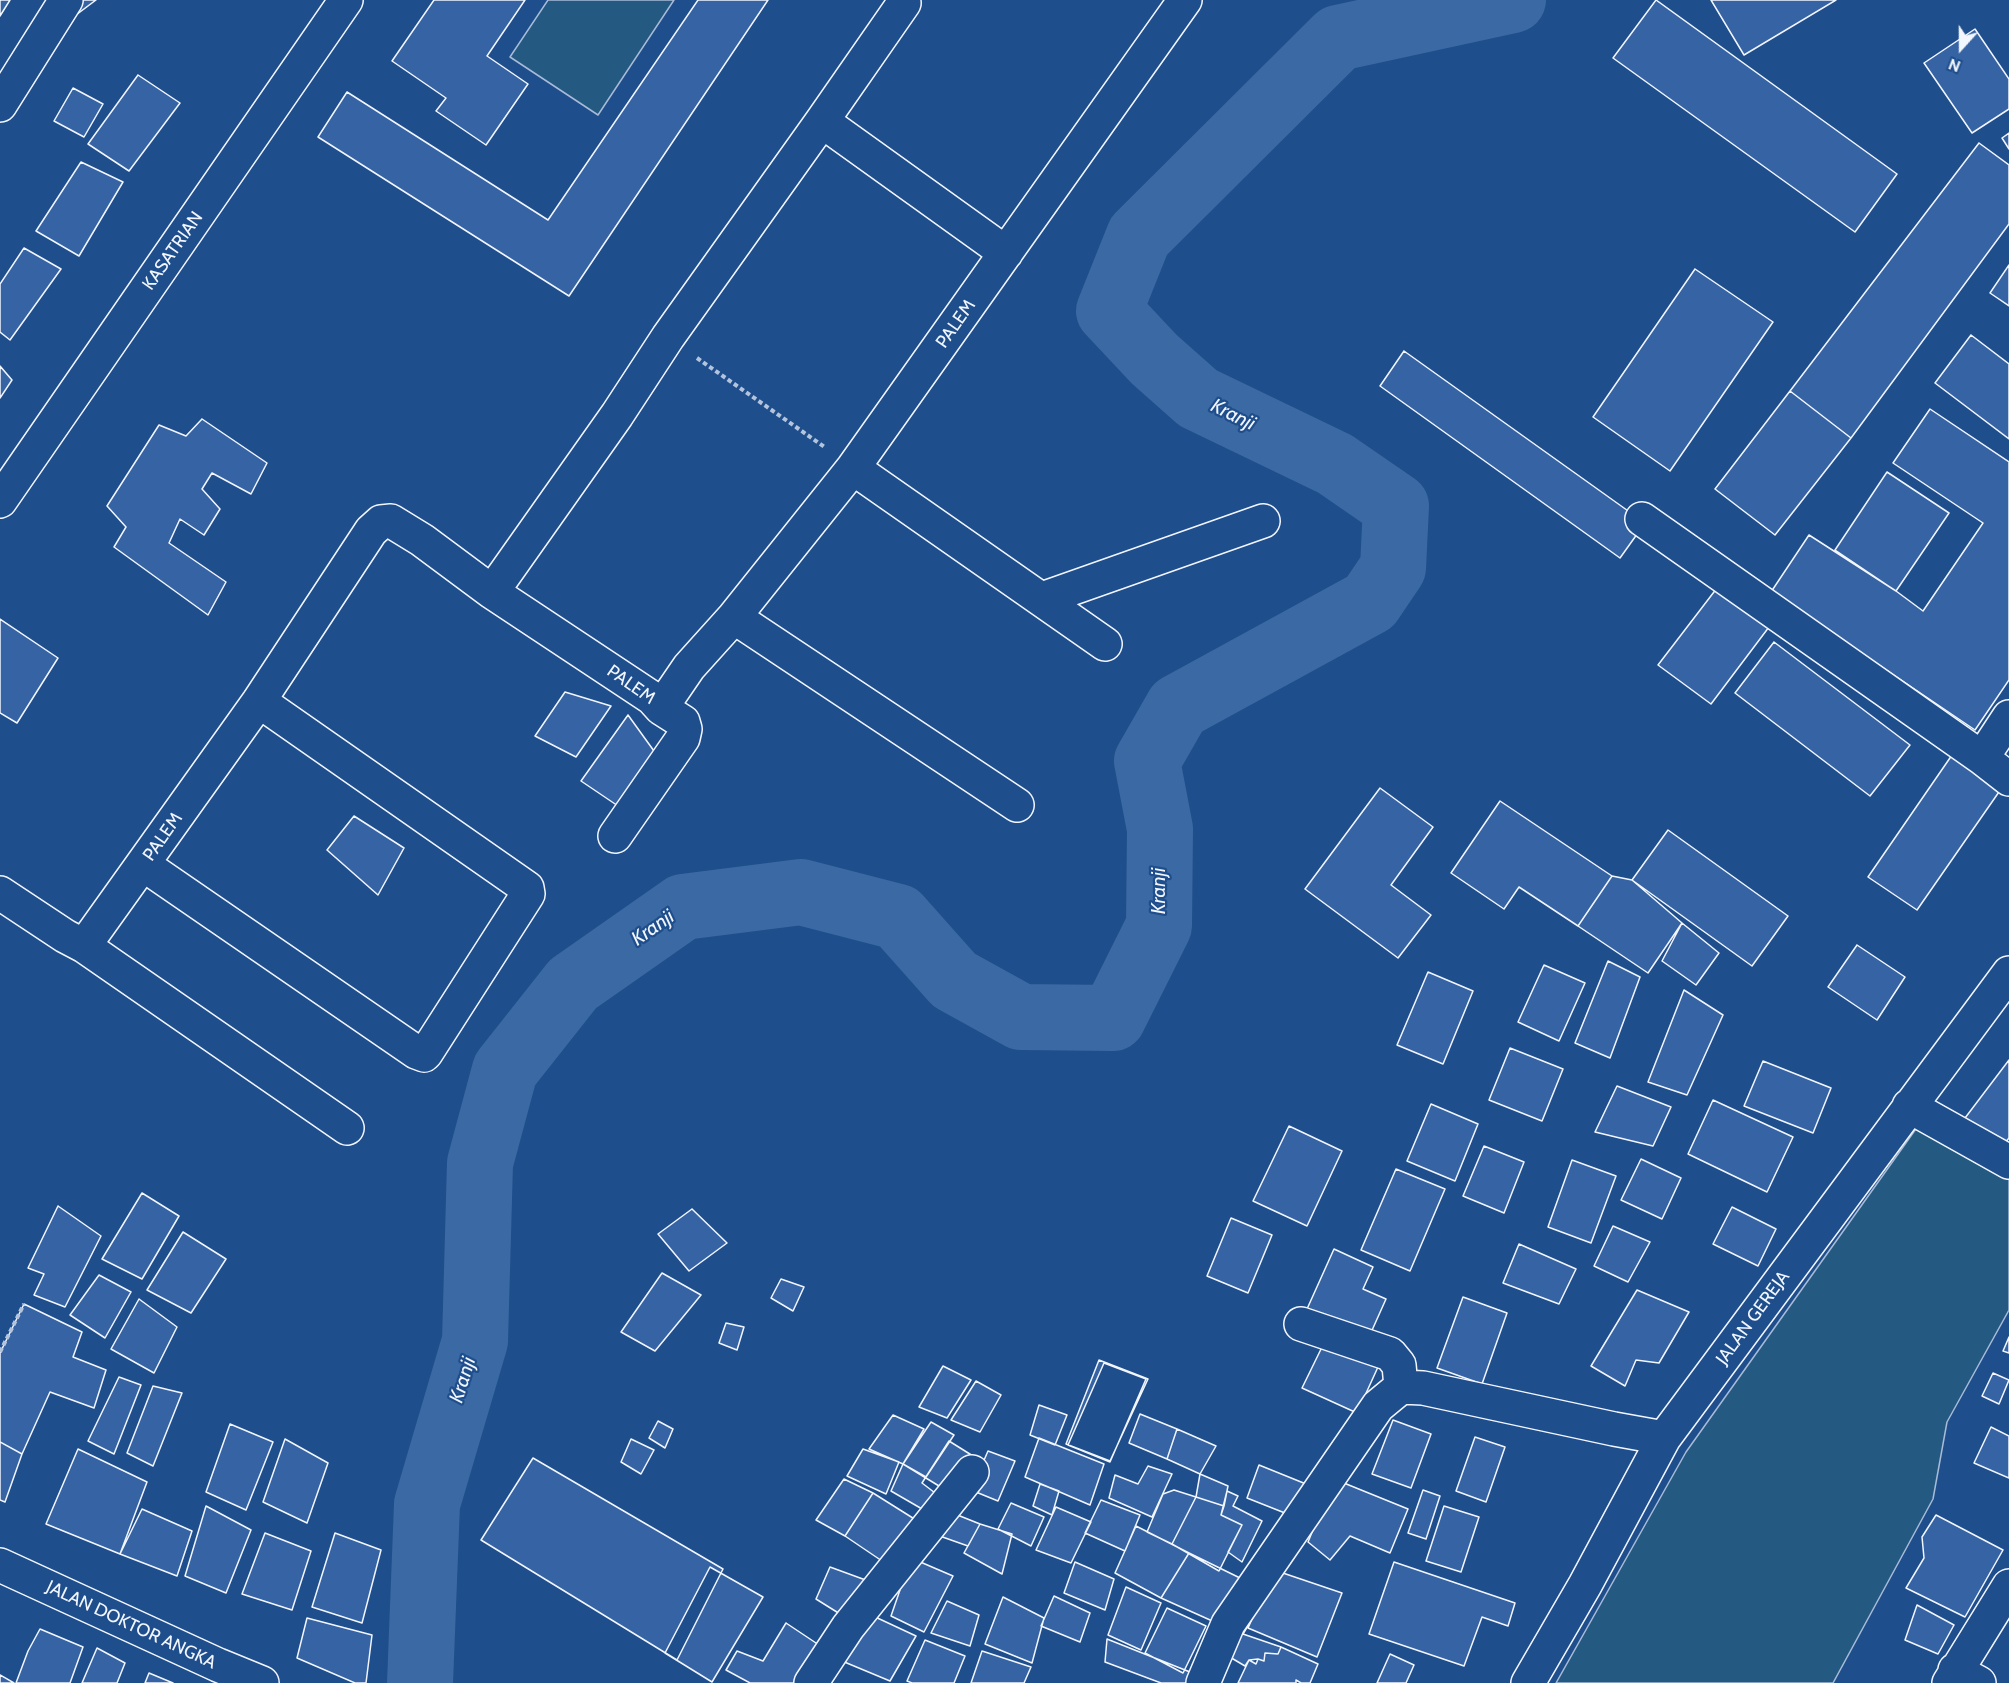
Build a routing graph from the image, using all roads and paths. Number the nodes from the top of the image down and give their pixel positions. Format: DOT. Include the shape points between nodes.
graph roads {
  1 [pos="66,0"];
  2 [pos="346,0"];
  3 [pos="1185,0"];
  4 [pos="904,3"];
  5 [pos="0,105"];
  6 [pos="822,121"];
  7 [pos="1006,253"];
  8 [pos="668,337"];
  9 [pos="853,468"];
  10 [pos="0,501"];
  11 [pos="1642,519"];
  12 [pos="1263,521"];
  13 [pos="492,592"];
  14 [pos="1042,599"];
  15 [pos="734,618"];
  16 [pos="1105,644"];
  17 [pos="259,701"];
  18 [pos="661,708"];
  19 [pos="2009,717"];
  20 [pos="1982,758"];
  21 [pos="2009,779"];
  22 [pos="1017,805"];
  23 [pos="615,836"];
  24 [pos="144,865"];
  25 [pos="0,893"];
  26 [pos="84,946"];
  27 [pos="2009,973"];
  28 [pos="1908,1106"];
  29 [pos="347,1128"];
  30 [pos="2009,1162"];
  31 [pos="24,1304"];
  32 [pos="1301,1324"];
  33 [pos="0,1352"];
  34 [pos="1401,1387"];
  35 [pos="1664,1438"];
  36 [pos="972,1472"];
  37 [pos="0,1565"];
  38 [pos="2009,1586"];
  39 [pos="1961,1679"];
  40 [pos="262,1683"];
  41 [pos="811,1683"];
  42 [pos="1203,1683"];
  43 [pos="1528,1683"];
  1 -- 5 [label="street"];
  2 -- 10 [label="street, KASATRIAN"];
  3 -- 7 [label="street, PALEM"];
  4 -- 6 [label="street"];
  6 -- 7 [label="street"];
  6 -- 8 [label="street"];
  7 -- 9 [label="street, PALEM"];
  8 -- 9 [label="path"];
  8 -- 13 [label="street"];
  9 -- 14 [label="street"];
  9 -- 15 [label="street, PALEM"];
  11 -- 20 [label="street"];
  12 -- 14 [label="street"];
  13 -- 17 [label="street, PALEM" via="399,526 391,521 381,522 364,541"];
  13 -- 18 [label="street, PALEM" via="652,698"];
  14 -- 16 [label="street"];
  15 -- 18 [label="street, PALEM" via="688,667"];
  15 -- 22 [label="street"];
  17 -- 24 [label="street, PALEM"];
  17 -- 24 [label="street" via="529,891 426,1053 416,1052"];
  18 -- 23 [label="street" via="683,722 683,738"];
  19 -- 20 [label="street"];
  20 -- 21 [label="street"];
  24 -- 26 [label="street, PALEM"];
  25 -- 26 [label="street"];
  26 -- 29 [label="street"];
  27 -- 28 [label="street, JALAN GEREJA"];
  28 -- 30 [label="street"];
  28 -- 35 [label="street, JALAN GEREJA"];
  31 -- 33 [label="path"];
  32 -- 34 [label="street" via="1390,1354 1399,1365"];
  34 -- 35 [label="street" via="1424,1388"];
  34 -- 42 [label="street" via="1378,1406 1228,1624"];
  35 -- 43 [label="street, JALAN GEREJA"];
  36 -- 41 [label="street" via="848,1627"];
  37 -- 40 [label="street, JALAN DOKTOR ANGKA"];
  38 -- 39 [label="street"];
}
